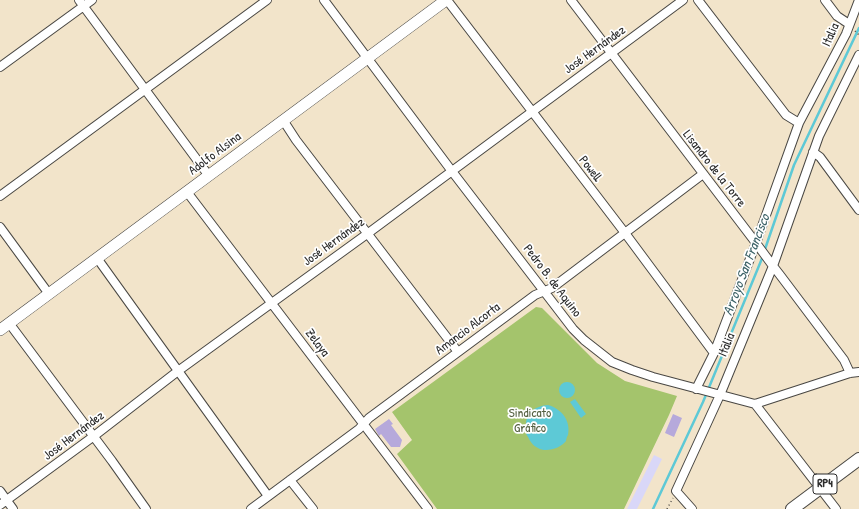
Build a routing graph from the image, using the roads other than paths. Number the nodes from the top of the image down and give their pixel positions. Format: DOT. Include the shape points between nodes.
graph roads {
  1 [pos="92,0"];
  2 [pos="266,0"];
  3 [pos="324,0"];
  4 [pos="446,0"];
  5 [pos="571,0"];
  6 [pos="683,0"];
  7 [pos="698,0"];
  8 [pos="825,0"];
  9 [pos="859,0"];
  10 [pos="81,3"];
  11 [pos="849,24"];
  12 [pos="611,54"];
  13 [pos="859,55"];
  14 [pos="367,58"];
  15 [pos="0,68"];
  16 [pos="145,89"];
  17 [pos="531,112"];
  18 [pos="283,120"];
  19 [pos="799,123"];
  20 [pos="813,152"];
  21 [pos="452,170"];
  22 [pos="703,174"];
  23 [pos="209,176"];
  24 [pos="187,192"];
  25 [pos="0,196"];
  26 [pos="859,210"];
  27 [pos="0,227"];
  28 [pos="625,233"];
  29 [pos="367,234"];
  30 [pos="758,246"];
  31 [pos="97,258"];
  32 [pos="771,263"];
  33 [pos="545,292"];
  34 [pos="49,294"];
  35 [pos="272,303"];
  36 [pos="9,323"];
  37 [pos="0,330"];
  38 [pos="458,352"];
  39 [pos="714,353"];
  40 [pos="178,371"];
  41 [pos="859,372"];
  42 [pos="850,373"];
  43 [pos="699,390"];
  44 [pos="718,394"];
  45 [pos="755,404"];
  46 [pos="364,424"];
  47 [pos="94,436"];
  48 [pos="859,459"];
  49 [pos="290,480"];
  50 [pos="820,487"];
  51 [pos="0,491"];
  52 [pos="268,496"];
  53 [pos="3,503"];
  54 [pos="13,509"];
  55 [pos="146,509"];
  56 [pos="250,509"];
  57 [pos="313,509"];
  58 [pos="428,509"];
  59 [pos="692,509"];
  60 [pos="792,509"];
  61 [pos="836,509"];
  1 -- 10 [label="street"];
  2 -- 16 [label="street"];
  3 -- 14 [label="street, Pedro B. de Aquino"];
  4 -- 14 [label="street, Adolfo Alsina"];
  4 -- 17 [label="street, Powell"];
  5 -- 12 [label="street, Lisandro de la Torre"];
  6 -- 12 [label="street, José Hernández"];
  7 -- 19 [label="street" via="786,115"];
  8 -- 11 [label="street" via="837,16"];
  9 -- 11 [label="street, Italia"];
  10 -- 15 [label="street"];
  10 -- 16 [label="street"];
  11 -- 19 [label="street, Italia"];
  12 -- 17 [label="street, José Hernández"];
  12 -- 22 [label="street, Lisandro de la Torre"];
  13 -- 20 [label="street, Italia"];
  14 -- 18 [label="street, Adolfo Alsina"];
  14 -- 21 [label="street, Pedro B. de Aquino"];
  16 -- 23 [label="street"];
  16 -- 25 [label="street"];
  17 -- 21 [label="street, José Hernández"];
  17 -- 28 [label="street, Powell"];
  18 -- 23 [label="street, Adolfo Alsina"];
  18 -- 29 [label="street"];
  19 -- 30 [label="street, Italia"];
  20 -- 26 [label="street" via="820,157"];
  20 -- 32 [label="street, Italia"];
  21 -- 29 [label="street, José Hernández"];
  21 -- 33 [label="street, Pedro B. de Aquino"];
  22 -- 28 [label="street, Amancio Alcorta"];
  22 -- 30 [label="street, Lisandro de la Torre"];
  23 -- 24 [label="street, Adolfo Alsina"];
  24 -- 31 [label="street, Adolfo Alsina"];
  24 -- 35 [label="street, Zelaya"];
  27 -- 34 [label="street"];
  28 -- 33 [label="street, Amancio Alcorta"];
  28 -- 39 [label="street, Powell"];
  29 -- 35 [label="street, José Hernández"];
  29 -- 38 [label="street"];
  30 -- 32 [label="street, Lisandro de la Torre"];
  30 -- 39 [label="street, Italia"];
  31 -- 34 [label="street, Adolfo Alsina"];
  31 -- 40 [label="street"];
  32 -- 42 [label="street, Lisandro de la Torre" via="844,360"];
  32 -- 44 [label="street, Italia"];
  33 -- 38 [label="street, Amancio Alcorta" via="535,295"];
  33 -- 43 [label="street, Pedro B. de Aquino" via="584,340 612,362"];
  34 -- 36 [label="street, Adolfo Alsina"];
  35 -- 40 [label="street, José Hernández"];
  35 -- 46 [label="street, Zelaya"];
  36 -- 37 [label="street, Adolfo Alsina"];
  36 -- 47 [label="street"];
  38 -- 46 [label="street, Amancio Alcorta"];
  39 -- 43 [label="street, Italia"];
  40 -- 47 [label="street, José Hernández"];
  40 -- 52 [label="street"];
  41 -- 42 [label="street"];
  42 -- 45 [label="street"];
  43 -- 44 [label="street, Pedro B. de Aquino"];
  44 -- 45 [label="street, Pedro B. de Aquino"];
  44 -- 59 [label="street, Italia" via="676,491"];
  45 -- 50 [label="street"];
  46 -- 49 [label="street, Amancio Alcorta"];
  46 -- 58 [label="street, Zelaya"];
  47 -- 53 [label="street, José Hernández"];
  47 -- 55 [label="street"];
  48 -- 50 [label="main road, RP4"];
  49 -- 52 [label="street, Amancio Alcorta"];
  49 -- 57 [label="street"];
  50 -- 60 [label="main road, RP4"];
  50 -- 61 [label="street"];
  51 -- 53 [label="street"];
  52 -- 56 [label="street, Amancio Alcorta"];
  53 -- 54 [label="street"];
}
